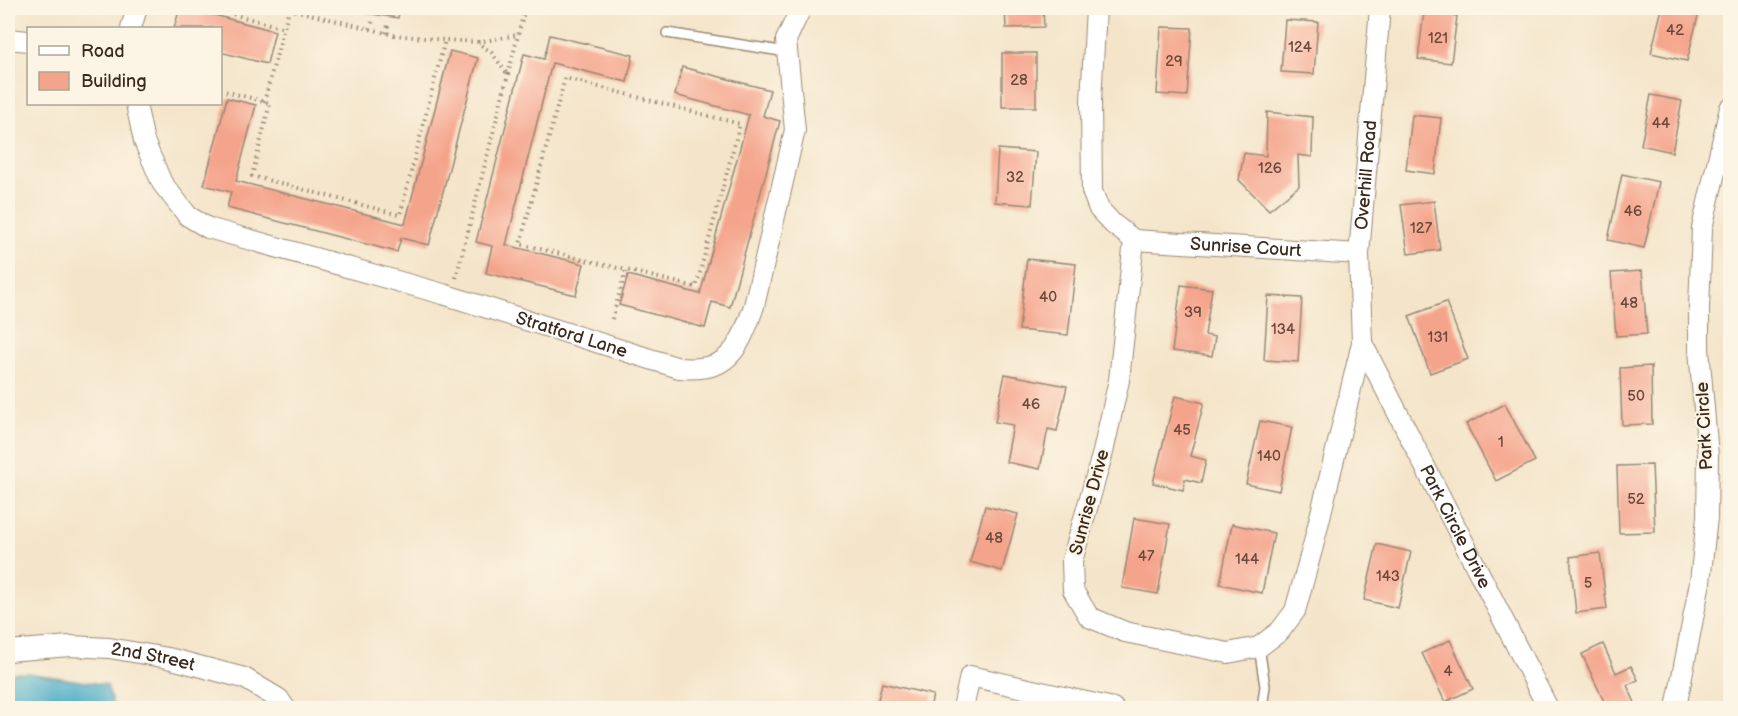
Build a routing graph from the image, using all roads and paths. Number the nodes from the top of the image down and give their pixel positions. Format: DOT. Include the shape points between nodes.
graph roads {
  1 [pos="137,8"];
  2 [pos="210,8"];
  3 [pos="525,8"];
  4 [pos="801,8"];
  5 [pos="1096,8"];
  6 [pos="1380,8"];
  7 [pos="373,20"];
  8 [pos="388,25"];
  9 [pos="131,27"];
  10 [pos="284,28"];
  11 [pos="370,29"];
  12 [pos="386,33"];
  13 [pos="667,33"];
  14 [pos="518,35"];
  15 [pos="8,39"];
  16 [pos="445,40"];
  17 [pos="27,41"];
  18 [pos="477,42"];
  19 [pos="787,52"];
  20 [pos="508,75"];
  21 [pos="222,91"];
  22 [pos="264,102"];
  23 [pos="136,105"];
  24 [pos="1731,108"];
  25 [pos="1134,240"];
  26 [pos="1359,254"];
  27 [pos="626,270"];
  28 [pos="455,282"];
  29 [pos="612,319"];
  30 [pos="1362,343"];
  31 [pos="1258,647"];
  32 [pos="8,651"];
  33 [pos="1086,706"];
  34 [pos="285,708"];
  35 [pos="963,708"];
  36 [pos="1113,708"];
  37 [pos="1262,708"];
  38 [pos="1548,708"];
  39 [pos="1676,708"];
  1 -- 9 [label="street"];
  2 -- 10 [label="path"];
  3 -- 14 [label="path"];
  4 -- 19 [label="street, Stratford Lane" via="786,40"];
  5 -- 25 [label="street" via="1092,191 1099,210"];
  6 -- 26 [label="street, Overhill Road"];
  7 -- 11 [label="path"];
  8 -- 12 [label="path"];
  10 -- 11 [label="path" via="289,9"];
  10 -- 22 [label="path"];
  11 -- 12 [label="path"];
  12 -- 16 [label="path"];
  13 -- 19 [label="lane"];
  14 -- 18 [label="path"];
  14 -- 20 [label="path"];
  15 -- 17 [label="street"];
  16 -- 18 [label="path"];
  16 -- 22 [label="path" via="400,215 252,176 270,103"];
  18 -- 20 [label="path" via="492,53"];
  19 -- 23 [label="street, Stratford Lane" via="795,130 754,306 744,335 731,353 718,364 699,369 679,368 443,294 208,228 188,216 162,183 144,141"];
  20 -- 28 [label="path"];
  21 -- 22 [label="path"];
  24 -- 39 [label="street, Park Circle" via="1702,228 1699,349 1708,456 1707,517 1700,582"];
  25 -- 26 [label="street, Sunrise Court"];
  25 -- 31 [label="street, Sunrise Drive" via="1119,380 1072,561 1073,590 1089,617 1125,632 1228,653"];
  26 -- 30 [label="street, Overhill Road"];
  27 -- 27 [label="path" via="696,287 740,124 565,78 520,244"];
  27 -- 29 [label="path"];
  30 -- 31 [label="street, Sunrise Drive" via="1295,611 1280,631"];
  30 -- 38 [label="street, Park Circle Drive"];
  31 -- 37 [label="lane" via="1265,686"];
  32 -- 34 [label="street, 2nd Street" via="109,648 168,658 244,678 279,699"];
  33 -- 35 [label="street" via="970,676"];
  33 -- 36 [label="street"];
}
